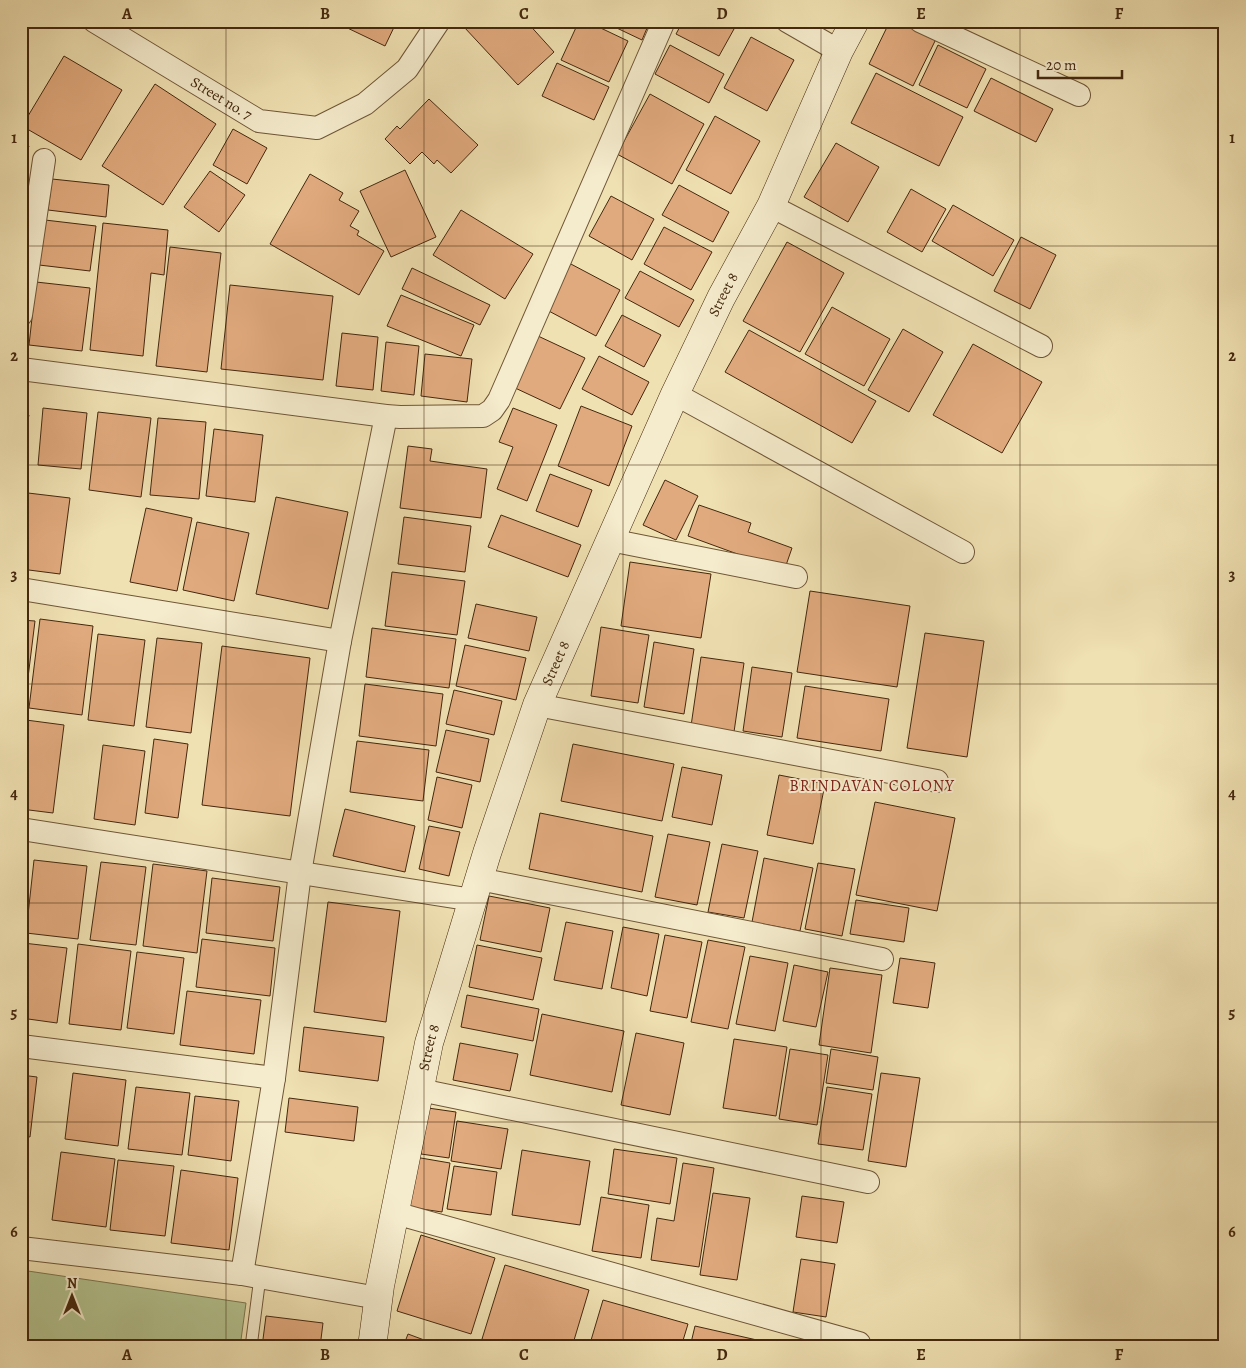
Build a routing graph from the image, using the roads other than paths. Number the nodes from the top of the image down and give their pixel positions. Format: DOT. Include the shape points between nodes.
graph roads {
  1 [pos="94,21"];
  2 [pos="439,21"];
  3 [pos="664,21"];
  4 [pos="787,21"];
  5 [pos="855,21"];
  6 [pos="920,21"];
  7 [pos="839,51"];
  8 [pos="1080,95"];
  9 [pos="44,160"];
  10 [pos="771,206"];
  11 [pos="21,316"];
  12 [pos="1041,346"];
  13 [pos="21,369"];
  14 [pos="675,394"];
  15 [pos="386,416"];
  16 [pos="610,540"];
  17 [pos="964,552"];
  18 [pos="796,576"];
  19 [pos="21,590"];
  20 [pos="340,641"];
  21 [pos="536,705"];
  22 [pos="937,781"];
  23 [pos="21,828"];
  24 [pos="300,873"];
  25 [pos="476,889"];
  26 [pos="882,959"];
  27 [pos="21,1046"];
  28 [pos="274,1078"];
  29 [pos="420,1090"];
  30 [pos="868,1182"];
  31 [pos="395,1213"];
  32 [pos="21,1248"];
  33 [pos="251,1276"];
  34 [pos="378,1298"];
  35 [pos="859,1343"];
  36 [pos="251,1347"];
  37 [pos="372,1347"];
  1 -- 2 [label="street, Street no. 7" via="259,121 317,128 365,104 407,69"];
  3 -- 15 [label="street" via="492,410 483,416"];
  4 -- 7 [label="street"];
  5 -- 7 [label="street, Street 8"];
  6 -- 8 [label="street"];
  7 -- 10 [label="street, Street 8"];
  9 -- 11 [label="street"];
  10 -- 12 [label="street"];
  10 -- 14 [label="street, Street 8" via="721,298"];
  13 -- 15 [label="street"];
  14 -- 16 [label="street, Street 8"];
  14 -- 17 [label="street"];
  15 -- 20 [label="street"];
  16 -- 18 [label="street"];
  16 -- 21 [label="street, Street 8"];
  19 -- 20 [label="street"];
  20 -- 24 [label="street"];
  21 -- 22 [label="street"];
  21 -- 25 [label="street, Street 8"];
  23 -- 24 [label="street"];
  24 -- 25 [label="street"];
  24 -- 28 [label="street"];
  25 -- 26 [label="street"];
  25 -- 29 [label="street, Street 8" via="430,1043"];
  27 -- 28 [label="street"];
  28 -- 33 [label="street"];
  29 -- 30 [label="street"];
  29 -- 31 [label="street, Street 8"];
  31 -- 34 [label="street, Street 8"];
  31 -- 35 [label="street"];
  32 -- 33 [label="street"];
  33 -- 34 [label="street"];
  33 -- 36 [label="lane"];
  34 -- 37 [label="street, Street 8"];
}
